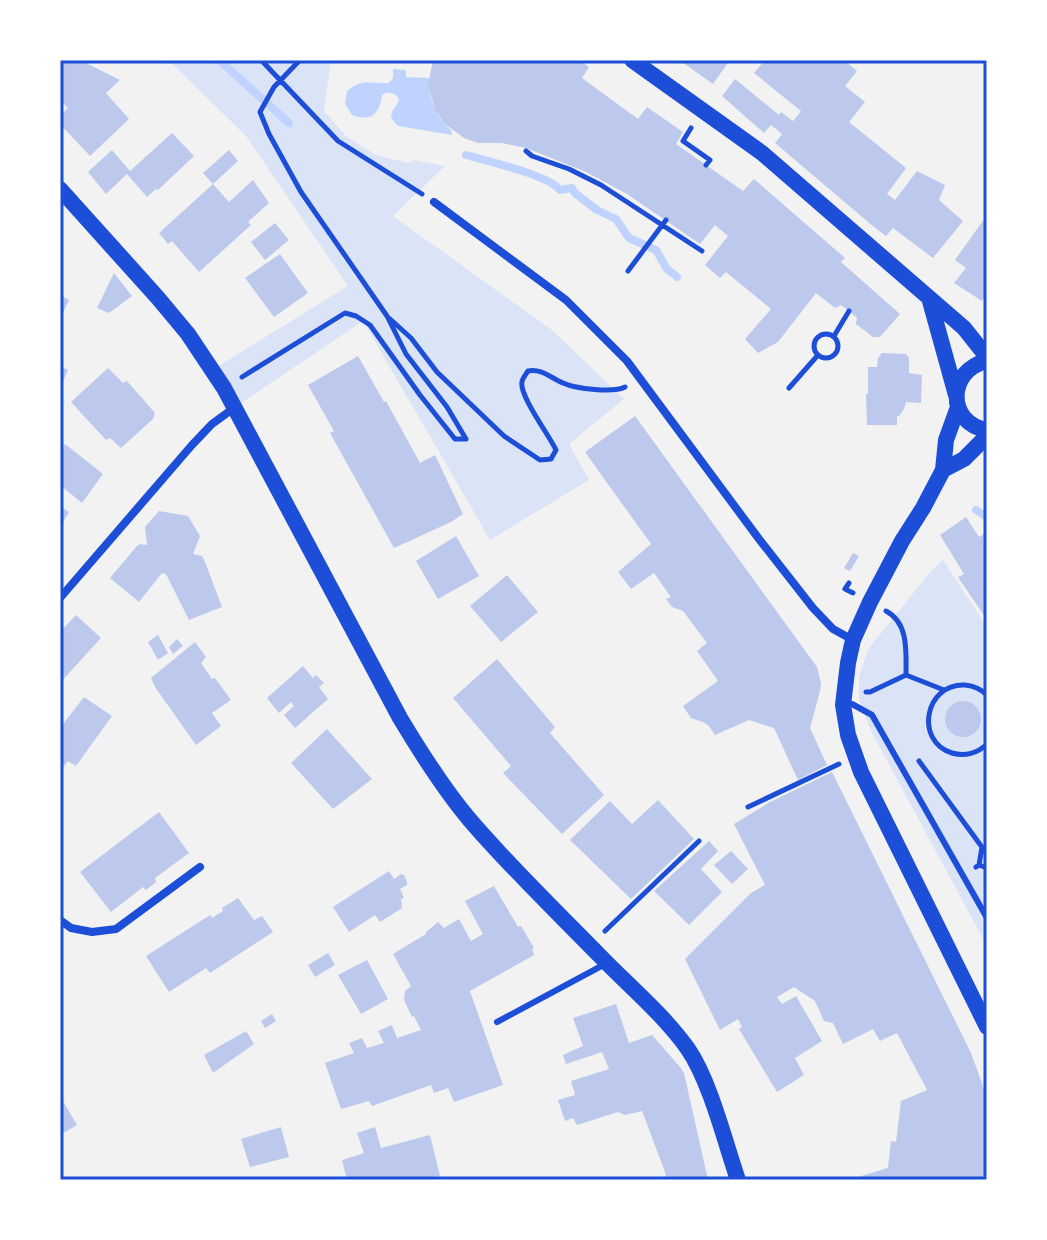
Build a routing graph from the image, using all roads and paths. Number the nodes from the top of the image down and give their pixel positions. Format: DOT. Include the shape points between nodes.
graph roads {
  1 [pos="261,60"];
  2 [pos="300,60"];
  3 [pos="632,60"];
  4 [pos="281,78"];
  5 [pos="703,110"];
  6 [pos="526,151"];
  7 [pos="706,165"];
  8 [pos="60,189"];
  9 [pos="434,202"];
  10 [pos="664,222"];
  11 [pos="702,251"];
  12 [pos="628,271"];
  13 [pos="930,301"];
  14 [pos="849,311"];
  15 [pos="387,316"];
  16 [pos="834,336"];
  17 [pos="818,355"];
  18 [pos="987,359"];
  19 [pos="640,379"];
  20 [pos="224,388"];
  21 [pos="789,388"];
  22 [pos="957,401"];
  23 [pos="235,407"];
  24 [pos="987,433"];
  25 [pos="943,470"];
  26 [pos="60,598"];
  27 [pos="853,640"];
  28 [pos="944,690"];
  29 [pos="870,692"];
  30 [pos="987,695"];
  31 [pos="844,699"];
  32 [pos="878,704"];
  33 [pos="987,744"];
  34 [pos="912,750"];
  35 [pos="828,769"];
  36 [pos="748,807"];
  37 [pos="699,841"];
  38 [pos="982,846"];
  39 [pos="987,854"];
  40 [pos="200,867"];
  41 [pos="987,868"];
  42 [pos="987,918"];
  43 [pos="60,920"];
  44 [pos="589,946"];
  45 [pos="607,963"];
  46 [pos="497,1022"];
  47 [pos="987,1027"];
  48 [pos="738,1180"];
  1 -- 4 [label="path"];
  2 -- 4 [label="path"];
  3 -- 5 [label="main road"];
  4 -- 9 [label="path" via="338,141"];
  4 -- 15 [label="path" via="260,112 269,134 301,192"];
  5 -- 7 [label="path" via="681,140 710,160"];
  5 -- 13 [label="main road" via="762,153"];
  6 -- 10 [label="path" via="601,185"];
  8 -- 20 [label="main road" via="188,334"];
  9 -- 19 [label="street" via="566,300"];
  10 -- 11 [label="path"];
  10 -- 12 [label="path"];
  13 -- 18 [label="main road" via="964,328"];
  13 -- 22 [label="main road"];
  14 -- 16 [label="path"];
  15 -- 19 [label="path" via="504,436 540,460 551,459 556,450 522,393 528,371 536,369 567,385 617,391"];
  15 -- 20 [label="path" via="406,354 466,439 455,439 370,325 345,313"];
  16 -- 17 [label="path" via="818,337"];
  16 -- 17 [label="path" via="834,355"];
  17 -- 21 [label="path"];
  18 -- 22 [label="main road" via="968,370 957,385"];
  19 -- 27 [label="street" via="813,608"];
  20 -- 23 [label="main road"];
  22 -- 24 [label="main road" via="969,423"];
  22 -- 25 [label="main road"];
  23 -- 26 [label="street" via="192,445"];
  23 -- 44 [label="main road" via="418,749 477,827"];
  24 -- 25 [label="main road" via="964,459"];
  25 -- 27 [label="main road"];
  27 -- 31 [label="main road"];
  28 -- 29 [label="path" via="906,675"];
  28 -- 30 [label="path" via="971,685"];
  28 -- 33 [label="path" via="928,713 933,738 955,754 969,754"];
  29 -- 31 [label="path"];
  29 -- 32 [label="path"];
  31 -- 42 [label="lane" via="872,715"];
  31 -- 47 [label="main road" via="848,735 861,772"];
  34 -- 38 [label="path"];
  35 -- 36 [label="path"];
  37 -- 44 [label="path"];
  38 -- 39 [label="path"];
  38 -- 41 [label="path" via="979,865"];
  40 -- 43 [label="street" via="116,929 92,932"];
  44 -- 45 [label="main road"];
  45 -- 46 [label="lane"];
  45 -- 48 [label="main road" via="689,1050"];
}
